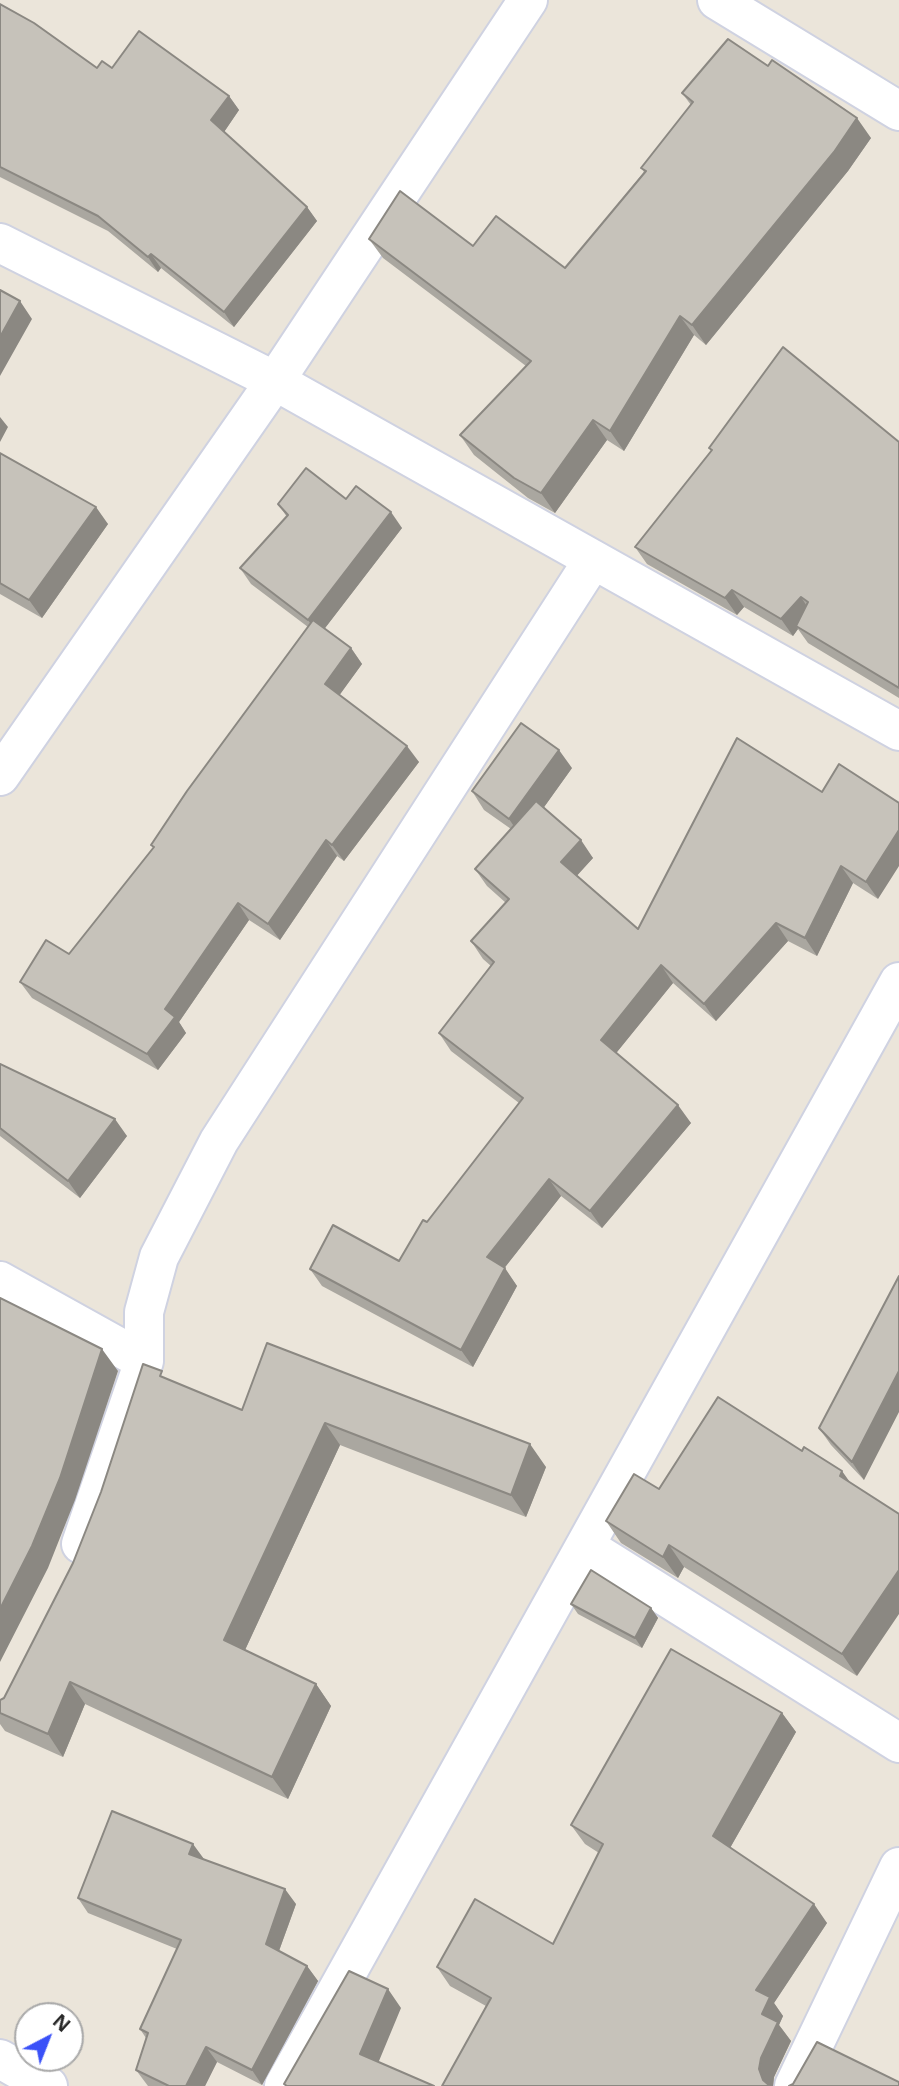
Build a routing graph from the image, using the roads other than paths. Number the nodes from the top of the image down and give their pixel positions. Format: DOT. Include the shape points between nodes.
graph roads {
  1 [pos="528,0"];
  2 [pos="718,0"];
  3 [pos="899,111"];
  4 [pos="0,243"];
  5 [pos="275,381"];
  6 [pos="593,560"];
  7 [pos="899,731"];
  8 [pos="0,776"];
  9 [pos="899,982"];
  10 [pos="0,1281"];
  11 [pos="144,1361"];
  12 [pos="585,1545"];
  13 [pos="68,1577"];
  14 [pos="899,1743"];
  15 [pos="899,1867"];
  16 [pos="0,2059"];
  17 [pos="48,2086"];
  18 [pos="284,2086"];
  19 [pos="794,2086"];
  1 -- 5 [label="street"];
  2 -- 3 [label="street"];
  4 -- 5 [label="street"];
  5 -- 6 [label="street"];
  5 -- 8 [label="street"];
  6 -- 7 [label="street"];
  6 -- 11 [label="street" via="219,1141 159,1258 144,1312"];
  9 -- 12 [label="street"];
  10 -- 11 [label="street"];
  11 -- 13 [label="street" via="96,1508"];
  12 -- 14 [label="street"];
  12 -- 18 [label="street"];
  15 -- 19 [label="street"];
  16 -- 17 [label="street"];
}
